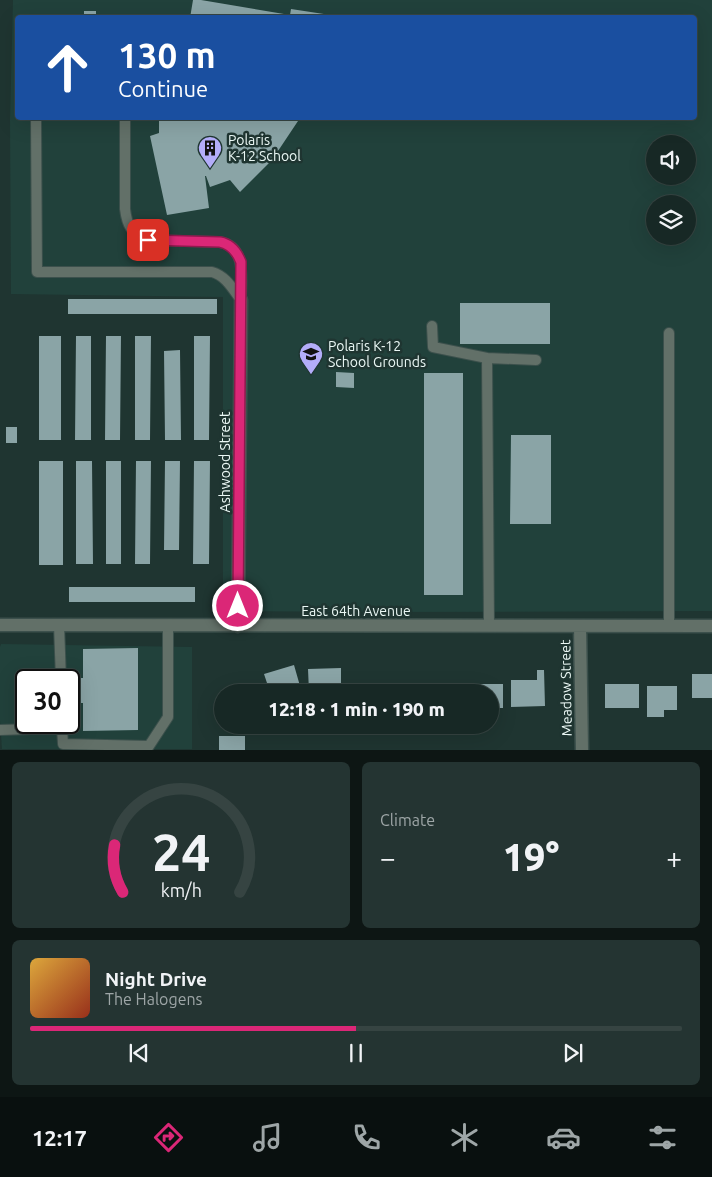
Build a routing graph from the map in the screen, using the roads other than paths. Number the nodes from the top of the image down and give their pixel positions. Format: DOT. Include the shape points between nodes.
graph roads {
  1 [pos="36,120"];
  2 [pos="125,120"];
  3 [pos="241,300"];
  4 [pos="432,326"];
  5 [pos="669,333"];
  6 [pos="487,358"];
  7 [pos="536,360"];
  8 [pos="0,625"];
  9 [pos="59,625"];
  10 [pos="168,626"];
  11 [pos="238,626"];
  12 [pos="489,626"];
  13 [pos="580,626"];
  14 [pos="669,626"];
  15 [pos="712,626"];
  16 [pos="61,669"];
  17 [pos="15,729"];
  18 [pos="0,730"];
  19 [pos="62,734"];
  20 [pos="582,750"];
  1 -- 3 [label="lane" via="37,272 212,272 223,277"];
  2 -- 3 [label="lane" via="125,209 130,228 148,240 226,243 238,254 241,262"];
  3 -- 11 [label="street, Ashwood Street"];
  4 -- 6 [label="lane" via="433,347"];
  5 -- 14 [label="lane"];
  6 -- 7 [label="lane"];
  6 -- 12 [label="lane"];
  8 -- 9 [label="street, East 64th Avenue"];
  9 -- 10 [label="street, East 64th Avenue"];
  9 -- 16 [label="lane"];
  10 -- 11 [label="street, East 64th Avenue"];
  10 -- 19 [label="lane" via="168,717 149,746 63,744"];
  11 -- 12 [label="street, East 64th Avenue"];
  12 -- 13 [label="street, East 64th Avenue"];
  13 -- 14 [label="street, East 64th Avenue"];
  13 -- 20 [label="street, Meadow Street"];
  14 -- 15 [label="street, East 64th Avenue"];
  17 -- 18 [label="lane"];
}
